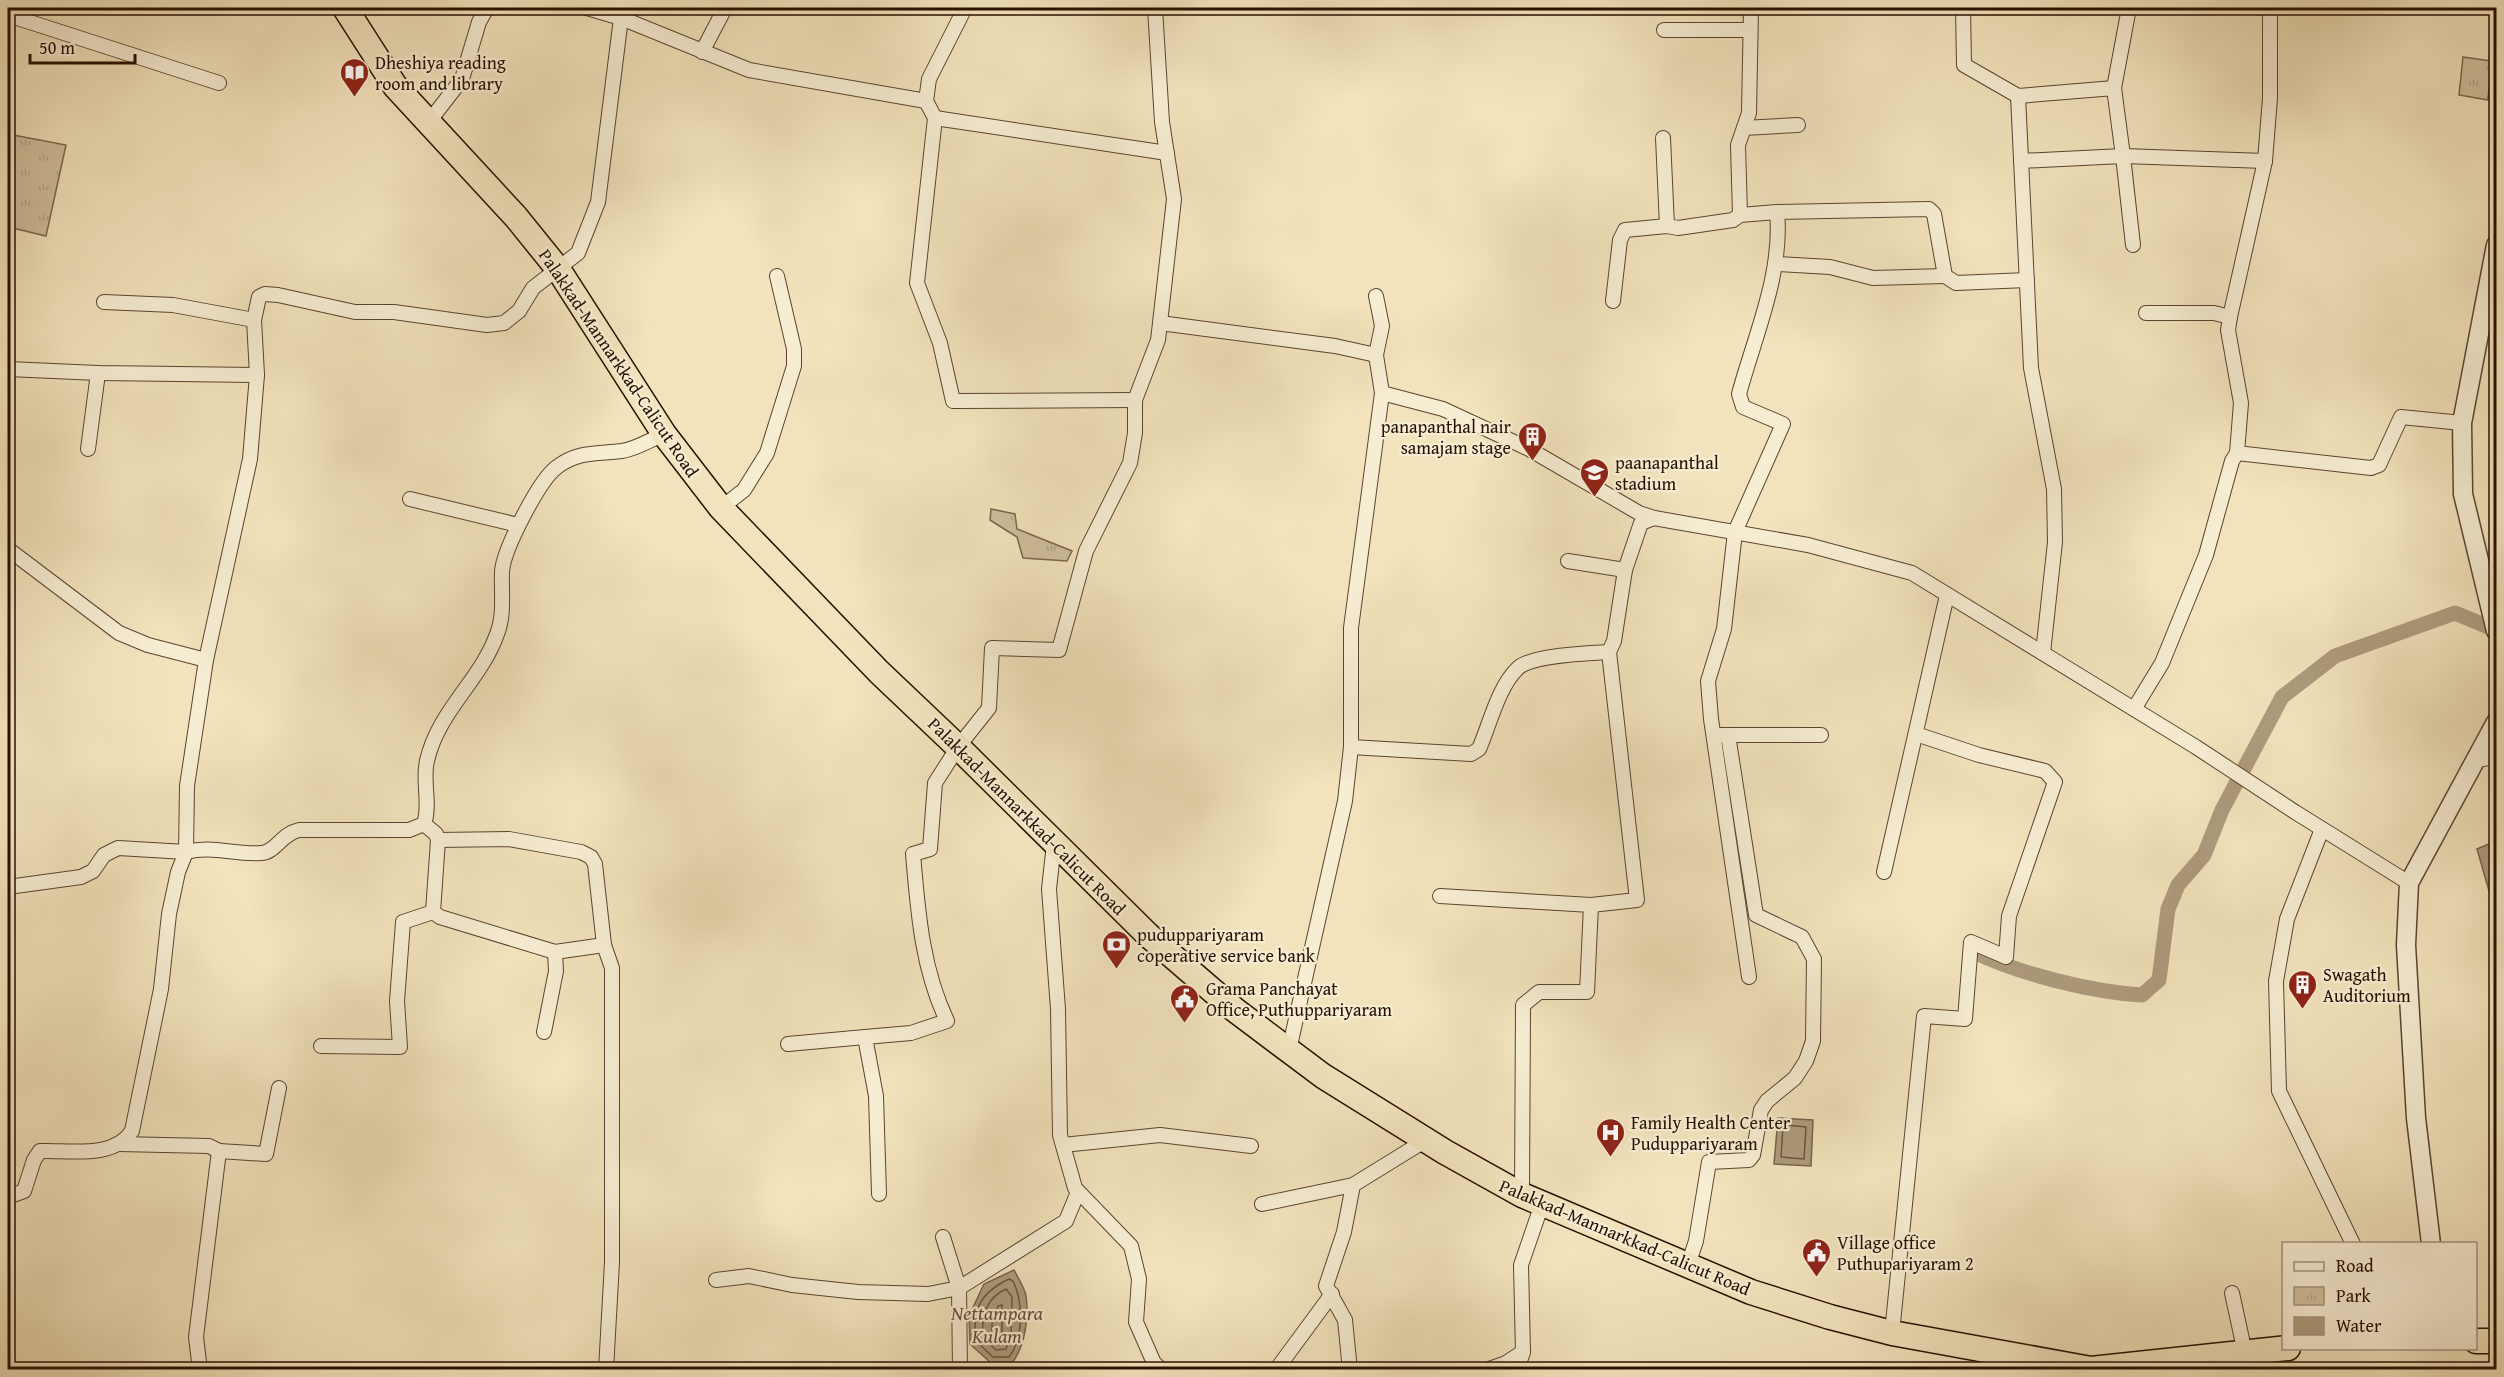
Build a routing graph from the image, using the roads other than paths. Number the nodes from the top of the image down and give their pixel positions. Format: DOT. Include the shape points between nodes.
graph roads {
  1 [pos="345,8"];
  2 [pos="487,8"];
  3 [pos="587,8"];
  4 [pos="725,8"];
  5 [pos="964,8"];
  6 [pos="1155,8"];
  7 [pos="1751,8"];
  8 [pos="1963,8"];
  9 [pos="2129,8"];
  10 [pos="2270,8"];
  11 [pos="8,12"];
  12 [pos="621,18"];
  13 [pos="1664,30"];
  14 [pos="1750,30"];
  15 [pos="702,52"];
  16 [pos="219,83"];
  17 [pos="2114,88"];
  18 [pos="2018,96"];
  19 [pos="926,101"];
  20 [pos="935,118"];
  21 [pos="428,123"];
  22 [pos="1798,125"];
  23 [pos="1744,128"];
  24 [pos="1663,138"];
  25 [pos="1167,153"];
  26 [pos="2123,156"];
  27 [pos="2021,161"];
  28 [pos="2265,161"];
  29 [pos="1777,212"];
  30 [pos="1740,215"];
  31 [pos="1667,226"];
  32 [pos="2133,245"];
  33 [pos="2496,245"];
  34 [pos="1776,264"];
  35 [pos="558,269"];
  36 [pos="777,276"];
  37 [pos="1945,276"];
  38 [pos="2027,280"];
  39 [pos="1376,296"];
  40 [pos="1612,301"];
  41 [pos="104,302"];
  42 [pos="2146,313"];
  43 [pos="2230,317"];
  44 [pos="254,320"];
  45 [pos="1160,323"];
  46 [pos="1376,355"];
  47 [pos="8,369"];
  48 [pos="98,373"];
  49 [pos="257,375"];
  50 [pos="1382,393"];
  51 [pos="1135,400"];
  52 [pos="2462,423"];
  53 [pos="664,434"];
  54 [pos="88,448"];
  55 [pos="2237,453"];
  56 [pos="410,498"];
  57 [pos="721,508"];
  58 [pos="1654,518"];
  59 [pos="518,525"];
  60 [pos="1735,532"];
  61 [pos="8,549"];
  62 [pos="1568,561"];
  63 [pos="1625,570"];
  64 [pos="1947,595"];
  65 [pos="2496,631"];
  66 [pos="1609,652"];
  67 [pos="2043,654"];
  68 [pos="206,660"];
  69 [pos="2134,709"];
  70 [pos="2496,722"];
  71 [pos="1916,734"];
  72 [pos="1713,735"];
  73 [pos="1728,735"];
  74 [pos="1821,735"];
  75 [pos="958,747"];
  76 [pos="1351,747"];
  77 [pos="2496,757"];
  78 [pos="2475,760"];
  79 [pos="424,824"];
  80 [pos="2322,829"];
  81 [pos="438,840"];
  82 [pos="1054,844"];
  83 [pos="186,852"];
  84 [pos="1884,872"];
  85 [pos="2409,883"];
  86 [pos="8,887"];
  87 [pos="1440,896"];
  88 [pos="1591,905"];
  89 [pos="433,912"];
  90 [pos="604,945"];
  91 [pos="555,952"];
  92 [pos="1749,977"];
  93 [pos="544,1032"];
  94 [pos="866,1037"];
  95 [pos="788,1044"];
  96 [pos="321,1046"];
  97 [pos="1289,1050"];
  98 [pos="279,1088"];
  99 [pos="1426,1140"];
  100 [pos="119,1144"];
  101 [pos="1063,1145"];
  102 [pos="1251,1146"];
  103 [pos="219,1150"];
  104 [pos="1353,1185"];
  105 [pos="1078,1192"];
  106 [pos="879,1194"];
  107 [pos="8,1197"];
  108 [pos="1532,1200"];
  109 [pos="1262,1204"];
  110 [pos="944,1237"];
  111 [pos="2351,1242"];
  112 [pos="2431,1242"];
  113 [pos="1688,1265"];
  114 [pos="716,1281"];
  115 [pos="960,1288"];
  116 [pos="2232,1293"];
  117 [pos="1332,1294"];
  118 [pos="1892,1333"];
  119 [pos="2477,1341"];
  120 [pos="2496,1341"];
  121 [pos="2282,1349"];
  122 [pos="1523,1352"];
  123 [pos="2245,1353"];
  124 [pos="2031,1364"];
  125 [pos="200,1370"];
  126 [pos="606,1370"];
  127 [pos="960,1370"];
  128 [pos="1162,1370"];
  129 [pos="1276,1370"];
  130 [pos="1350,1370"];
  131 [pos="1486,1370"];
  132 [pos="1517,1370"];
  1 -- 21 [label="highway, Palakkad-Mannarkkad-Calicut Road" via="395,86"];
  2 -- 21 [label="street" via="462,80"];
  3 -- 12 [label="street"];
  4 -- 15 [label="street"];
  5 -- 19 [label="street" via="929,80"];
  6 -- 25 [label="street"];
  7 -- 14 [label="street"];
  8 -- 18 [label="street" via="1964,65"];
  9 -- 17 [label="street"];
  10 -- 28 [label="street"];
  11 -- 16 [label="street"];
  12 -- 15 [label="street"];
  12 -- 35 [label="street" via="598,202 578,253"];
  13 -- 14 [label="street"];
  14 -- 23 [label="street" via="1749,113"];
  15 -- 19 [label="street" via="749,70"];
  17 -- 18 [label="street"];
  17 -- 26 [label="street"];
  18 -- 27 [label="street"];
  19 -- 20 [label="street"];
  20 -- 25 [label="street"];
  20 -- 51 [label="street" via="917,283 940,343 953,401"];
  21 -- 35 [label="highway, Palakkad-Mannarkkad-Calicut Road" via="516,217"];
  22 -- 23 [label="street"];
  23 -- 30 [label="street" via="1738,145"];
  24 -- 31 [label="street"];
  25 -- 45 [label="street" via="1174,199"];
  26 -- 27 [label="street"];
  26 -- 28 [label="street"];
  26 -- 32 [label="street"];
  27 -- 38 [label="street"];
  28 -- 43 [label="street"];
  29 -- 30 [label="street"];
  29 -- 34 [label="street"];
  29 -- 37 [label="street" via="1929,209 1934,214"];
  30 -- 31 [label="street" via="1733,220"];
  31 -- 40 [label="street" via="1625,230 1620,240"];
  33 -- 52 [label="street"];
  34 -- 37 [label="street" via="1830,267 1873,278"];
  34 -- 60 [label="street" via="1739,394 1743,407 1783,424"];
  35 -- 44 [label="street" via="534,288 519,311 504,323 487,325 394,312 355,312 265,294 256,303"];
  35 -- 53 [label="highway, Palakkad-Mannarkkad-Calicut Road"];
  36 -- 57 [label="street" via="794,349 794,366 767,453 744,490"];
  37 -- 38 [label="street" via="1956,284"];
  38 -- 67 [label="street" via="2031,368 2054,489 2055,542"];
  39 -- 46 [label="street" via="1382,326"];
  41 -- 44 [label="street" via="173,305"];
  42 -- 43 [label="street" via="2214,313"];
  43 -- 55 [label="street" via="2228,330 2241,404"];
  44 -- 49 [label="street"];
  45 -- 46 [label="street"];
  45 -- 51 [label="street" via="1158,340"];
  46 -- 50 [label="street"];
  47 -- 48 [label="street"];
  48 -- 49 [label="street"];
  48 -- 54 [label="street"];
  49 -- 68 [label="street" via="250,459"];
  50 -- 58 [label="street" via="1454,414 1529,448"];
  50 -- 76 [label="street" via="1351,628"];
  51 -- 75 [label="street" via="1130,463 1086,551 1059,650 992,648 989,708"];
  52 -- 55 [label="street" via="2401,417 2379,465 2371,468"];
  52 -- 65 [label="street" via="2463,494"];
  53 -- 57 [label="highway, Palakkad-Mannarkkad-Calicut Road"];
  53 -- 59 [label="street" via="622,451 580,454 555,468"];
  55 -- 69 [label="street" via="2202,566 2162,663"];
  56 -- 59 [label="street"];
  57 -- 75 [label="highway, Palakkad-Mannarkkad-Calicut Road" via="879,672"];
  58 -- 60 [label="street"];
  58 -- 63 [label="street" via="1641,523"];
  59 -- 79 [label="street" via="502,570 498,633 487,657 448,710 432,742 426,763"];
  60 -- 64 [label="street" via="1809,545 1912,573"];
  60 -- 72 [label="street" via="1724,629 1708,681"];
  61 -- 68 [label="street" via="119,633"];
  62 -- 63 [label="street"];
  63 -- 66 [label="street"];
  64 -- 67 [label="street"];
  64 -- 71 [label="street"];
  66 -- 76 [label="street" via="1561,655 1519,667 1506,684 1479,748 1471,754"];
  66 -- 88 [label="street" via="1637,900"];
  67 -- 69 [label="street"];
  68 -- 83 [label="street" via="187,786"];
  69 -- 80 [label="street"];
  70 -- 78 [label="street"];
  71 -- 84 [label="street"];
  71 -- 118 [label="street" via="2045,771 2055,782 2009,916 2006,957 1971,942 1965,1019 1924,1016"];
  72 -- 73 [label="street"];
  72 -- 92 [label="street"];
  73 -- 74 [label="street"];
  73 -- 113 [label="street" via="1756,915 1802,938 1814,959 1813,1041 1795,1078 1761,1110 1749,1160 1710,1162"];
  75 -- 82 [label="highway, Palakkad-Mannarkkad-Calicut Road"];
  75 -- 94 [label="street" via="935,783 930,849 913,854 919,932 933,992 947,1022 911,1033"];
  76 -- 97 [label="street" via="1345,801"];
  77 -- 78 [label="street"];
  78 -- 85 [label="street"];
  79 -- 81 [label="street"];
  79 -- 83 [label="street" via="400,830 299,830 290,832 272,850 262,854 221,849"];
  80 -- 85 [label="street"];
  80 -- 111 [label="street" via="2287,919 2276,981 2279,1091"];
  81 -- 89 [label="street"];
  81 -- 90 [label="street" via="509,839 587,854 595,864"];
  82 -- 97 [label="highway, Palakkad-Mannarkkad-Calicut Road" via="1148,935 1235,1010"];
  82 -- 101 [label="street" via="1049,889 1059,1009"];
  83 -- 86 [label="street" via="118,848 104,855 93,871 81,877"];
  83 -- 100 [label="street" via="170,914 161,989 136,1115 132,1131"];
  85 -- 112 [label="street" via="2406,945 2416,1118"];
  87 -- 88 [label="street"];
  88 -- 108 [label="street" via="1587,992 1539,992 1523,1005"];
  89 -- 91 [label="street"];
  89 -- 96 [label="street" via="403,922 397,1001 400,1047"];
  90 -- 91 [label="street"];
  90 -- 126 [label="street" via="612,968 612,1262"];
  91 -- 93 [label="street" via="556,971"];
  94 -- 95 [label="street"];
  94 -- 106 [label="street" via="876,1096"];
  97 -- 99 [label="highway, Palakkad-Mannarkkad-Calicut Road" via="1323,1076"];
  98 -- 103 [label="street" via="266,1154"];
  99 -- 104 [label="street"];
  99 -- 108 [label="highway, Palakkad-Mannarkkad-Calicut Road"];
  100 -- 103 [label="street" via="209,1146"];
  100 -- 107 [label="street" via="103,1150 40,1151 24,1191"];
  101 -- 102 [label="street" via="1160,1135"];
  101 -- 105 [label="street"];
  103 -- 125 [label="street" via="196,1337"];
  104 -- 109 [label="street"];
  104 -- 117 [label="street" via="1344,1232 1326,1286"];
  105 -- 115 [label="street" via="1066,1221"];
  105 -- 128 [label="street" via="1131,1246 1139,1279 1136,1322 1154,1363"];
  108 -- 113 [label="highway, Palakkad-Mannarkkad-Calicut Road"];
  108 -- 122 [label="street" via="1521,1265"];
  110 -- 115 [label="street"];
  113 -- 118 [label="highway, Palakkad-Mannarkkad-Calicut Road" via="1751,1292"];
  114 -- 115 [label="street" via="749,1276 792,1285 917,1294"];
  115 -- 127 [label="street"];
  116 -- 123 [label="street"];
  117 -- 129 [label="street"];
  117 -- 130 [label="street" via="1345,1320"];
  118 -- 124 [label="highway, Palakkad-Mannarkkad-Calicut Road"];
  119 -- 120 [label="highway"];
  121 -- 123 [label="highway, Palakkad-Mannarkkad-Calicut Road"];
  122 -- 131 [label="street"];
  122 -- 132 [label="street"];
  123 -- 124 [label="highway, Palakkad-Mannarkkad-Calicut Road" via="2091,1369"];
}
